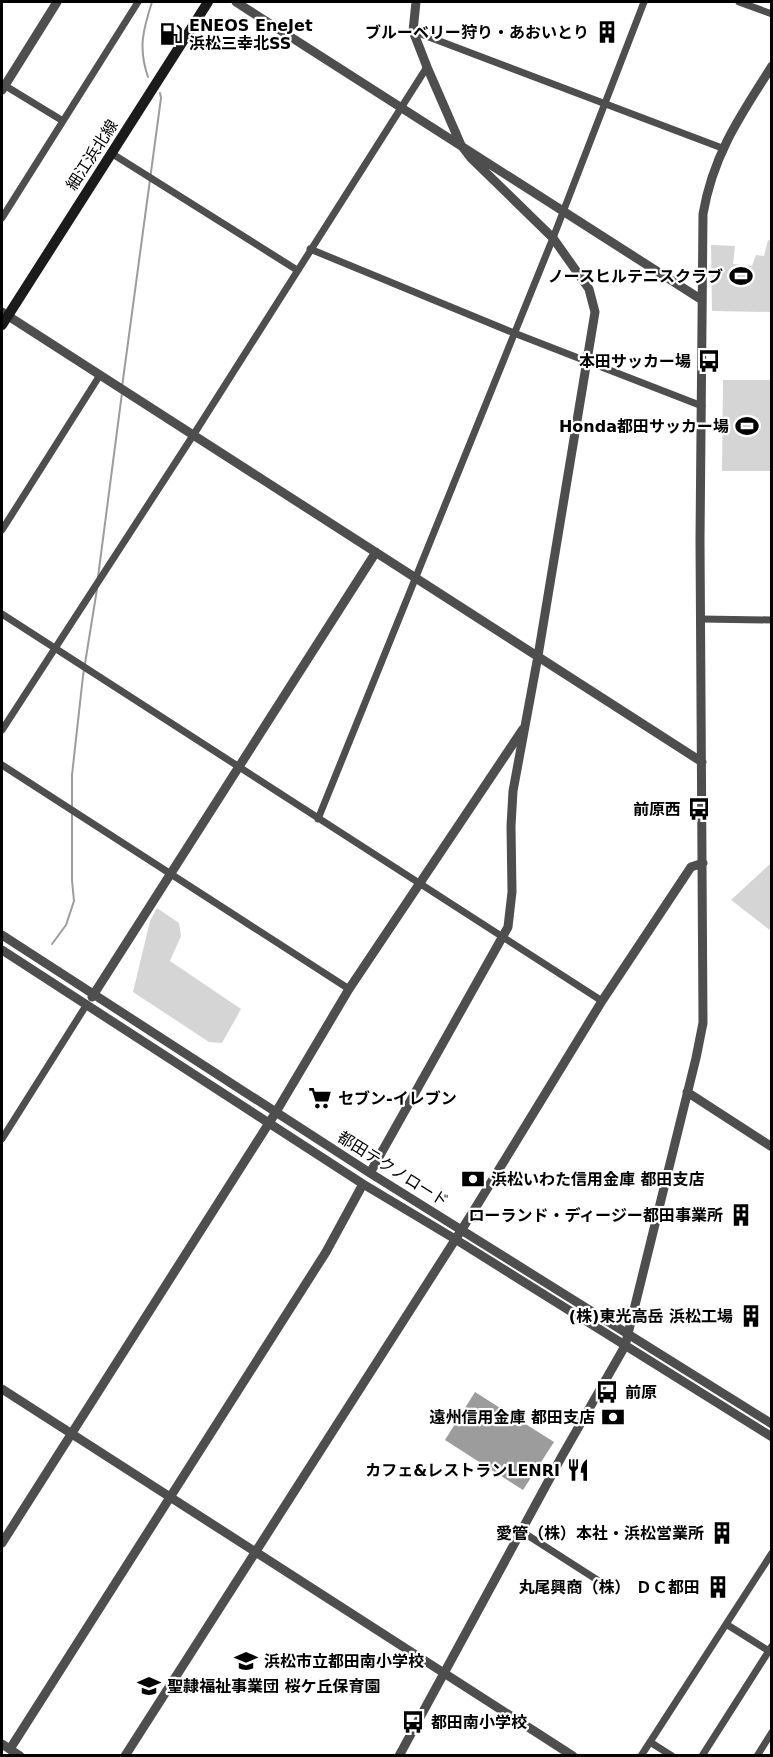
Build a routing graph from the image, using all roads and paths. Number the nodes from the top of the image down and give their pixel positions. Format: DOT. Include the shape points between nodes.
graph roads {
  1 [pos="57,2"];
  2 [pos="138,2"];
  3 [pos="208,2"];
  4 [pos="236,2"];
  5 [pos="416,2"];
  6 [pos="644,2"];
  7 [pos="739,2"];
  8 [pos="771,14"];
  9 [pos="413,31"];
  10 [pos="771,66"];
  11 [pos="427,67"];
  12 [pos="3,87"];
  13 [pos="604,104"];
  14 [pos="401,107"];
  15 [pos="63,122"];
  16 [pos="461,145"];
  17 [pos="722,148"];
  18 [pos="111,153"];
  19 [pos="563,211"];
  20 [pos="2,218"];
  21 [pos="553,238"];
  22 [pos="310,249"];
  23 [pos="297,270"];
  24 [pos="702,300"];
  25 [pos="3,317"];
  26 [pos="514,333"];
  27 [pos="588,362"];
  28 [pos="100,375"];
  29 [pos="702,406"];
  30 [pos="194,434"];
  31 [pos="2,530"];
  32 [pos="375,552"];
  33 [pos="416,577"];
  34 [pos="2,615"];
  35 [pos="701,619"];
  36 [pos="771,620"];
  37 [pos="54,649"];
  38 [pos="538,656"];
  39 [pos="525,726"];
  40 [pos="2,730"];
  41 [pos="702,762"];
  42 [pos="2,765"];
  43 [pos="238,768"];
  44 [pos="318,819"];
  45 [pos="702,863"];
  46 [pos="170,874"];
  47 [pos="419,884"];
  48 [pos="2,935"];
  49 [pos="503,937"];
  50 [pos="2,950"];
  51 [pos="349,989"];
  52 [pos="93,994"];
  53 [pos="602,1001"];
  54 [pos="87,1004"];
  55 [pos="687,1092"];
  56 [pos="276,1112"];
  57 [pos="270,1123"];
  58 [pos="2,1139"];
  59 [pos="771,1147"];
  60 [pos="370,1173"];
  61 [pos="363,1184"];
  62 [pos="461,1230"];
  63 [pos="455,1239"];
  64 [pos="627,1335"];
  65 [pos="624,1346"];
  66 [pos="2,1389"];
  67 [pos="771,1424"];
  68 [pos="71,1434"];
  69 [pos="771,1437"];
  70 [pos="170,1497"];
  71 [pos="521,1532"];
  72 [pos="2,1543"];
  73 [pos="255,1551"];
  74 [pos="771,1552"];
  75 [pos="616,1592"];
  76 [pos="726,1624"];
  77 [pos="770,1650"];
  78 [pos="444,1672"];
  79 [pos="771,1732"];
  80 [pos="650,1742"];
  81 [pos="6,1747"];
  82 [pos="20,1755"];
  83 [pos="125,1755"];
  84 [pos="399,1755"];
  85 [pos="573,1755"];
  86 [pos="641,1755"];
  87 [pos="672,1755"];
  88 [pos="702,1755"];
  89 [pos="757,1755"];
  1 -- 12 [label="street"];
  2 -- 15 [label="street"];
  3 -- 18 [label="main road, 細江浜北線"];
  4 -- 14 [label="street"];
  5 -- 9 [label="street"];
  6 -- 13 [label="street"];
  7 -- 8 [label="street"];
  9 -- 11 [label="street"];
  9 -- 13 [label="street"];
  10 -- 17 [label="street"];
  11 -- 14 [label="street"];
  11 -- 16 [label="street"];
  12 -- 15 [label="street"];
  13 -- 17 [label="street"];
  13 -- 19 [label="street"];
  14 -- 16 [label="street"];
  14 -- 22 [label="street"];
  15 -- 20 [label="street"];
  16 -- 19 [label="street"];
  16 -- 21 [label="street"];
  17 -- 24 [label="street" via="703,214"];
  18 -- 23 [label="street"];
  18 -- 25 [label="main road, 細江浜北線"];
  19 -- 21 [label="street"];
  19 -- 24 [label="street"];
  21 -- 26 [label="street"];
  21 -- 27 [label="street" via="589,289 595,312"];
  22 -- 23 [label="street"];
  22 -- 26 [label="street"];
  23 -- 30 [label="street"];
  24 -- 29 [label="street"];
  25 -- 28 [label="street"];
  26 -- 27 [label="street"];
  26 -- 33 [label="street"];
  27 -- 29 [label="street"];
  27 -- 38 [label="street"];
  28 -- 30 [label="street"];
  28 -- 31 [label="street"];
  29 -- 35 [label="street"];
  30 -- 32 [label="street"];
  30 -- 37 [label="street"];
  32 -- 33 [label="street"];
  32 -- 43 [label="street"];
  33 -- 38 [label="street"];
  33 -- 44 [label="street"];
  34 -- 37 [label="street"];
  35 -- 36 [label="street"];
  35 -- 41 [label="street"];
  37 -- 40 [label="street"];
  37 -- 43 [label="street"];
  38 -- 39 [label="street"];
  38 -- 41 [label="street"];
  39 -- 47 [label="street"];
  39 -- 49 [label="street" via="513,791 510,916"];
  41 -- 45 [label="street"];
  42 -- 46 [label="street"];
  43 -- 44 [label="street"];
  43 -- 46 [label="street"];
  44 -- 47 [label="street"];
  45 -- 53 [label="street" via="691,867"];
  45 -- 55 [label="street" via="702,1023"];
  46 -- 51 [label="street"];
  46 -- 52 [label="street"];
  47 -- 49 [label="street"];
  47 -- 51 [label="street"];
  48 -- 52 [label="street, 都田テクノロード"];
  49 -- 53 [label="street"];
  49 -- 60 [label="street"];
  50 -- 54 [label="street, 都田テクノロード"];
  51 -- 56 [label="street"];
  52 -- 54 [label="street"];
  52 -- 56 [label="street, 都田テクノロード"];
  53 -- 62 [label="street"];
  54 -- 57 [label="street, 都田テクノロード"];
  54 -- 58 [label="street"];
  55 -- 59 [label="street"];
  55 -- 64 [label="street"];
  56 -- 57 [label="street"];
  56 -- 60 [label="street, 都田テクノロード"];
  57 -- 61 [label="street, 都田テクノロード"];
  57 -- 68 [label="street"];
  60 -- 62 [label="street, 都田テクノロード"];
  61 -- 63 [label="street, 都田テクノロード"];
  61 -- 70 [label="street" via="326,1252"];
  62 -- 63 [label="street"];
  62 -- 64 [label="street, 都田テクノロード"];
  63 -- 65 [label="street, 都田テクノロード"];
  63 -- 73 [label="street"];
  64 -- 65 [label="street"];
  64 -- 67 [label="street, 都田テクノロード"];
  65 -- 69 [label="street, 都田テクノロード"];
  65 -- 71 [label="street"];
  66 -- 68 [label="street"];
  68 -- 70 [label="street"];
  68 -- 72 [label="street"];
  70 -- 73 [label="street"];
  70 -- 81 [label="street"];
  71 -- 75 [label="street"];
  71 -- 78 [label="street"];
  73 -- 78 [label="street"];
  73 -- 83 [label="street"];
  74 -- 76 [label="street"];
  76 -- 77 [label="street"];
  76 -- 80 [label="street"];
  77 -- 88 [label="street"];
  78 -- 84 [label="street"];
  78 -- 85 [label="street"];
  79 -- 89 [label="street"];
  80 -- 86 [label="street"];
  80 -- 87 [label="street"];
  81 -- 82 [label="street"];
}
